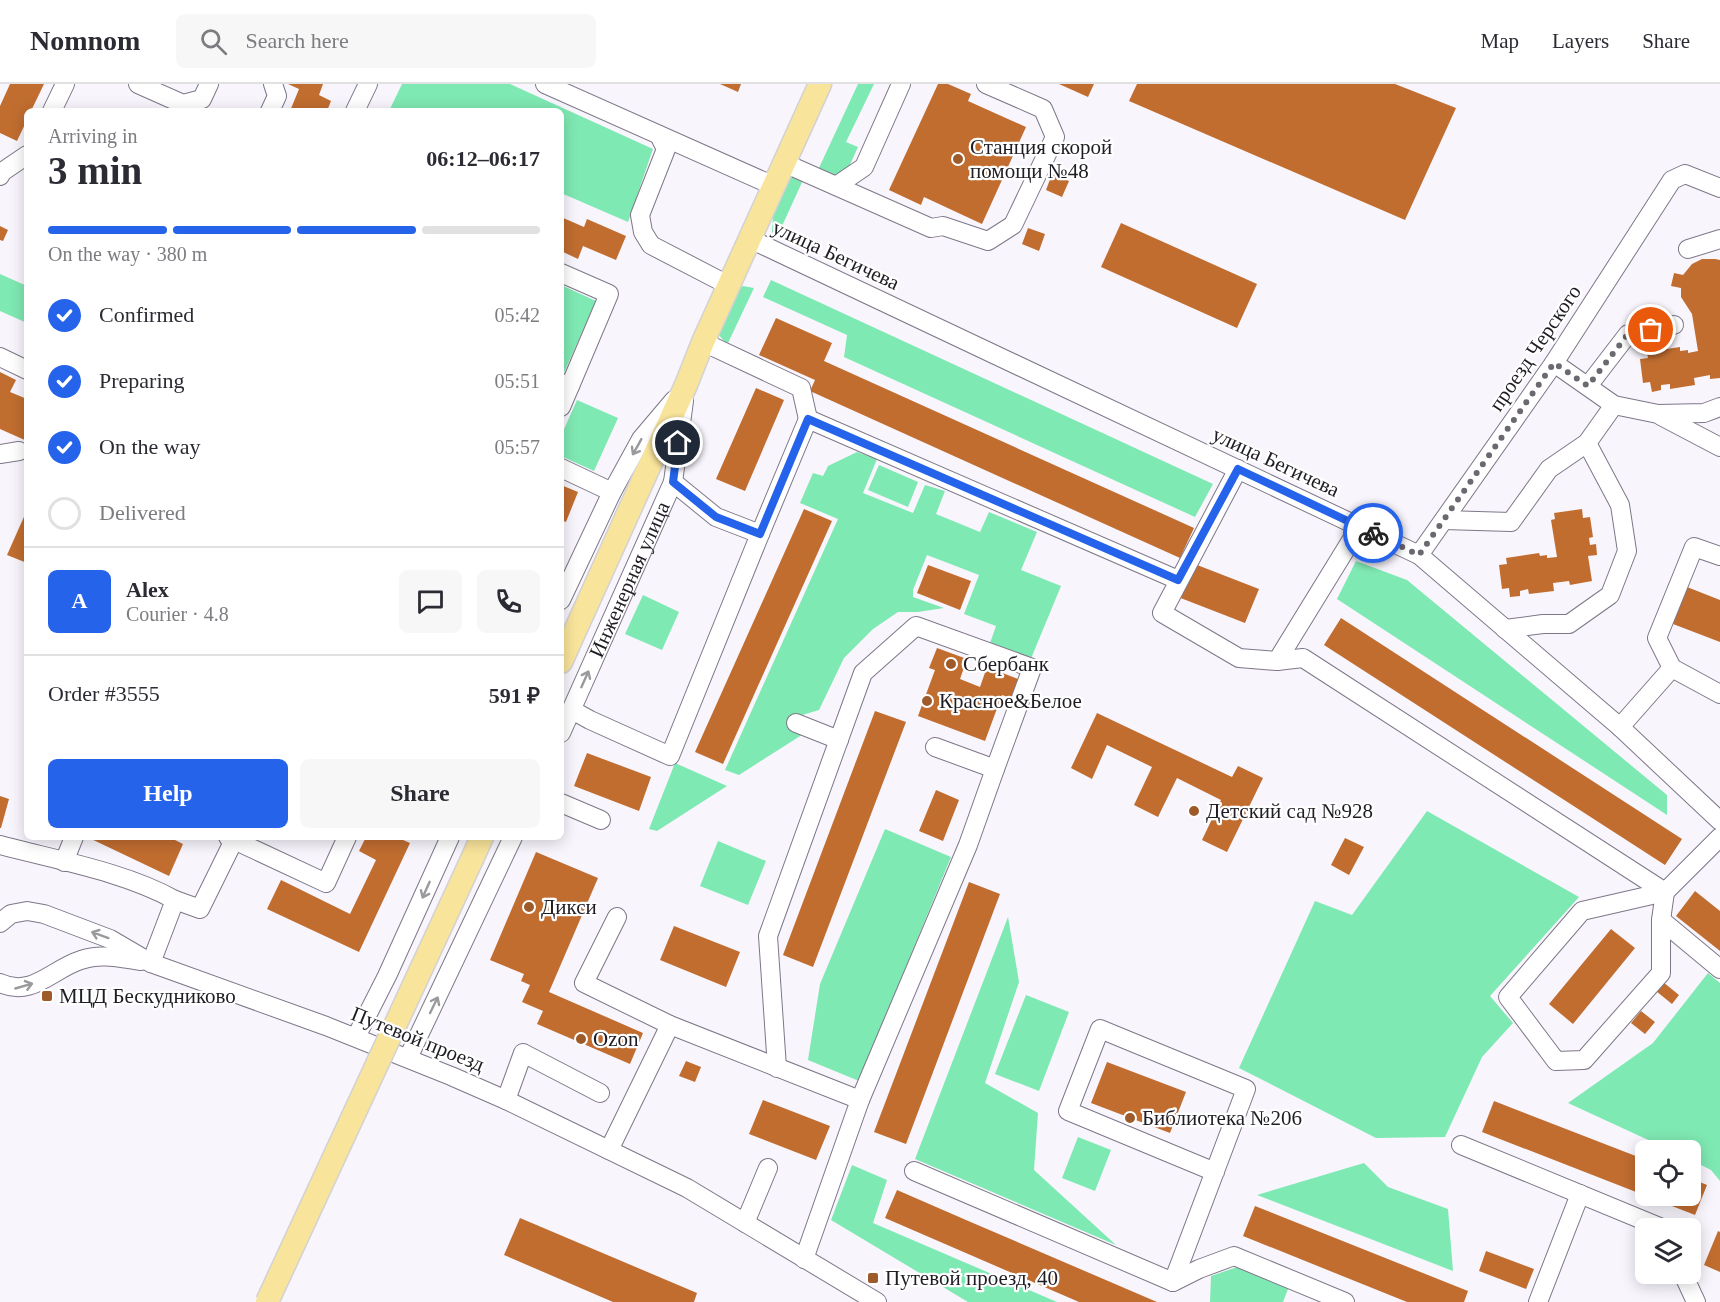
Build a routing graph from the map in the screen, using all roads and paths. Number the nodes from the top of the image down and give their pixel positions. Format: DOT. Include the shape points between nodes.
graph roads {
  1 [pos="65,84"];
  2 [pos="138,84"];
  3 [pos="209,84"];
  4 [pos="273,84"];
  5 [pos="368,84"];
  6 [pos="544,84"];
  7 [pos="820,84"];
  8 [pos="901,84"];
  9 [pos="986,84"];
  10 [pos="53,108"];
  11 [pos="271,108"];
  12 [pos="356,108"];
  13 [pos="659,135"];
  14 [pos="24,157"];
  15 [pos="784,163"];
  16 [pos="1,170"];
  17 [pos="774,186"];
  18 [pos="836,186"];
  19 [pos="1720,188"];
  20 [pos="750,239"];
  21 [pos="1720,239"];
  22 [pos="1688,249"];
  23 [pos="564,274"];
  24 [pos="728,285"];
  25 [pos="1674,325"];
  26 [pos="703,342"];
  27 [pos="0,357"];
  28 [pos="1554,363"];
  29 [pos="24,369"];
  30 [pos="565,385"];
  31 [pos="686,385"];
  32 [pos="1588,386"];
  33 [pos="1614,405"];
  34 [pos="1720,407"];
  35 [pos="1658,414"];
  36 [pos="808,419"];
  37 [pos="1587,443"];
  38 [pos="1720,447"];
  39 [pos="19,451"];
  40 [pos="0,454"];
  41 [pos="564,469"];
  42 [pos="1238,469"];
  43 [pos="673,482"];
  44 [pos="612,492"];
  45 [pos="1444,520"];
  46 [pos="1360,526"];
  47 [pos="760,534"];
  48 [pos="1419,555"];
  49 [pos="1720,556"];
  50 [pos="1178,580"];
  51 [pos="564,594"];
  52 [pos="1505,629"];
  53 [pos="564,655"];
  54 [pos="1277,661"];
  55 [pos="1672,668"];
  56 [pos="1720,694"];
  57 [pos="572,710"];
  58 [pos="796,723"];
  59 [pos="564,727"];
  60 [pos="1620,727"];
  61 [pos="839,740"];
  62 [pos="935,747"];
  63 [pos="995,769"];
  64 [pos="564,804"];
  65 [pos="602,820"];
  66 [pos="1720,821"];
  67 [pos="1720,837"];
  68 [pos="73,840"];
  69 [pos="230,840"];
  70 [pos="235,840"];
  71 [pos="346,840"];
  72 [pos="449,840"];
  73 [pos="512,840"];
  74 [pos="0,845"];
  75 [pos="477,847"];
  76 [pos="64,862"];
  77 [pos="1665,892"];
  78 [pos="175,900"];
  79 [pos="617,917"];
  80 [pos="1661,920"];
  81 [pos="0,923"];
  82 [pos="151,963"];
  83 [pos="1720,969"];
  84 [pos="0,983"];
  85 [pos="670,1025"];
  86 [pos="356,1038"];
  87 [pos="408,1058"];
  88 [pos="777,1068"];
  89 [pos="600,1093"];
  90 [pos="506,1100"];
  91 [pos="860,1100"];
  92 [pos="1461,1146"];
  93 [pos="609,1150"];
  94 [pos="768,1168"];
  95 [pos="914,1171"];
  96 [pos="1215,1172"];
  97 [pos="1580,1194"];
  98 [pos="1638,1218"];
  99 [pos="745,1223"];
  100 [pos="804,1259"];
  101 [pos="1173,1282"];
  102 [pos="1688,1284"];
  103 [pos="267,1302"];
  104 [pos="877,1302"];
  105 [pos="1345,1302"];
  106 [pos="1538,1302"];
  107 [pos="1696,1302"];
  1 -- 10 [label="street"];
  2 -- 3 [label="street" via="183,104 202,99"];
  4 -- 11 [label="street" via="277,96"];
  5 -- 12 [label="street"];
  6 -- 13 [label="street"];
  7 -- 15 [label="main road, Инженерная улица"];
  8 -- 18 [label="street" via="864,167"];
  9 -- 18 [label="street" via="1043,109 1055,137 1013,225 997,236 988,241 943,226 931,228"];
  13 -- 17 [label="street"];
  13 -- 24 [label="street" via="666,149 640,215 643,232 651,245"];
  14 -- 16 [label="street"];
  15 -- 17 [label="main road, Инженерная улица"];
  15 -- 18 [label="street"];
  17 -- 20 [label="main road, Инженерная улица"];
  19 -- 28 [label="street, проезд Черского" via="1692,176 1680,175 1672,180"];
  20 -- 24 [label="main road, Инженерная улица"];
  20 -- 42 [label="street, улица Бегичева"];
  21 -- 22 [label="street"];
  23 -- 30 [label="street" via="609,294"];
  24 -- 26 [label="main road, Инженерная улица"];
  25 -- 32 [label="street" via="1628,334"];
  26 -- 31 [label="main road, Инженерная улица"];
  26 -- 36 [label="street" via="801,388"];
  27 -- 29 [label="street"];
  28 -- 32 [label="street"];
  28 -- 45 [label="street, проезд Черского"];
  31 -- 43 [label="street, Инженерная улица"];
  31 -- 44 [label="street, Инженерная улица, one-way" via="641,439"];
  31 -- 53 [label="main road"];
  32 -- 33 [label="street"];
  33 -- 35 [label="street"];
  33 -- 37 [label="street"];
  34 -- 35 [label="street" via="1704,413"];
  35 -- 38 [label="street"];
  36 -- 47 [label="street"];
  36 -- 50 [label="street"];
  37 -- 45 [label="street" via="1549,469 1511,522"];
  37 -- 52 [label="street" via="1620,505 1627,551 1610,595 1569,624"];
  39 -- 40 [label="street"];
  41 -- 44 [label="street"];
  42 -- 46 [label="street, улица Бегичева"];
  42 -- 50 [label="street"];
  43 -- 47 [label="street" via="716,517"];
  57 -- 43 [label="street, Инженерная улица, one-way"];
  44 -- 51 [label="street, Инженерная улица"];
  45 -- 48 [label="street, проезд Черского"];
  46 -- 48 [label="street, улица Бегичева"];
  46 -- 54 [label="street"];
  47 -- 57 [label="street" via="670,756"];
  48 -- 52 [label="street, улица Бегичева"];
  49 -- 55 [label="street" via="1694,547 1657,638"];
  50 -- 54 [label="street" via="1162,613 1239,658"];
  52 -- 60 [label="street, улица Бегичева"];
  54 -- 77 [label="street" via="1303,658"];
  55 -- 56 [label="street"];
  55 -- 60 [label="street"];
  57 -- 59 [label="street, Инженерная улица"];
  58 -- 61 [label="street"];
  60 -- 66 [label="street, улица Бегичева"];
  61 -- 63 [label="street" via="863,673 916,626 1032,668"];
  61 -- 88 [label="street" via="768,936"];
  62 -- 63 [label="street"];
  63 -- 91 [label="street" via="968,845"];
  64 -- 65 [label="street"];
  67 -- 77 [label="street"];
  68 -- 76 [label="street"];
  69 -- 78 [label="street" via="200,909"];
  70 -- 71 [label="street" via="326,883"];
  72 -- 86 [label="street, one-way"];
  87 -- 73 [label="street, one-way"];
  74 -- 76 [label="street"];
  75 -- 103 [label="main road, bridge"];
  76 -- 78 [label="street" via="159,891"];
  77 -- 80 [label="street"];
  77 -- 80 [label="street" via="1582,911 1508,997 1556,1061 1584,1060 1661,973"];
  78 -- 82 [label="street"];
  79 -- 85 [label="street" via="584,983"];
  80 -- 83 [label="street"];
  82 -- 81 [label="street, one-way" via="110,939 44,914 27,910 11,914"];
  84 -- 82 [label="street, one-way" via="15,989 26,987 79,960 102,955"];
  82 -- 86 [label="street, Путевой проезд"];
  85 -- 88 [label="street"];
  85 -- 93 [label="street"];
  86 -- 87 [label="street, Путевой проезд"];
  87 -- 90 [label="street, Путевой проезд"];
  88 -- 91 [label="street"];
  89 -- 90 [label="street" via="524,1053"];
  90 -- 93 [label="street, Путевой проезд"];
  91 -- 100 [label="street"];
  92 -- 97 [label="street"];
  93 -- 99 [label="street, Путевой проезд" via="687,1188"];
  94 -- 99 [label="street"];
  95 -- 101 [label="street"];
  96 -- 96 [label="street" via="1068,1111 1100,1029 1246,1089"];
  96 -- 101 [label="street"];
  97 -- 98 [label="street"];
  97 -- 106 [label="street"];
  99 -- 100 [label="street, Путевой проезд"];
  100 -- 104 [label="street, Путевой проезд"];
  101 -- 105 [label="street" via="1234,1256"];
  102 -- 107 [label="street"];
}
